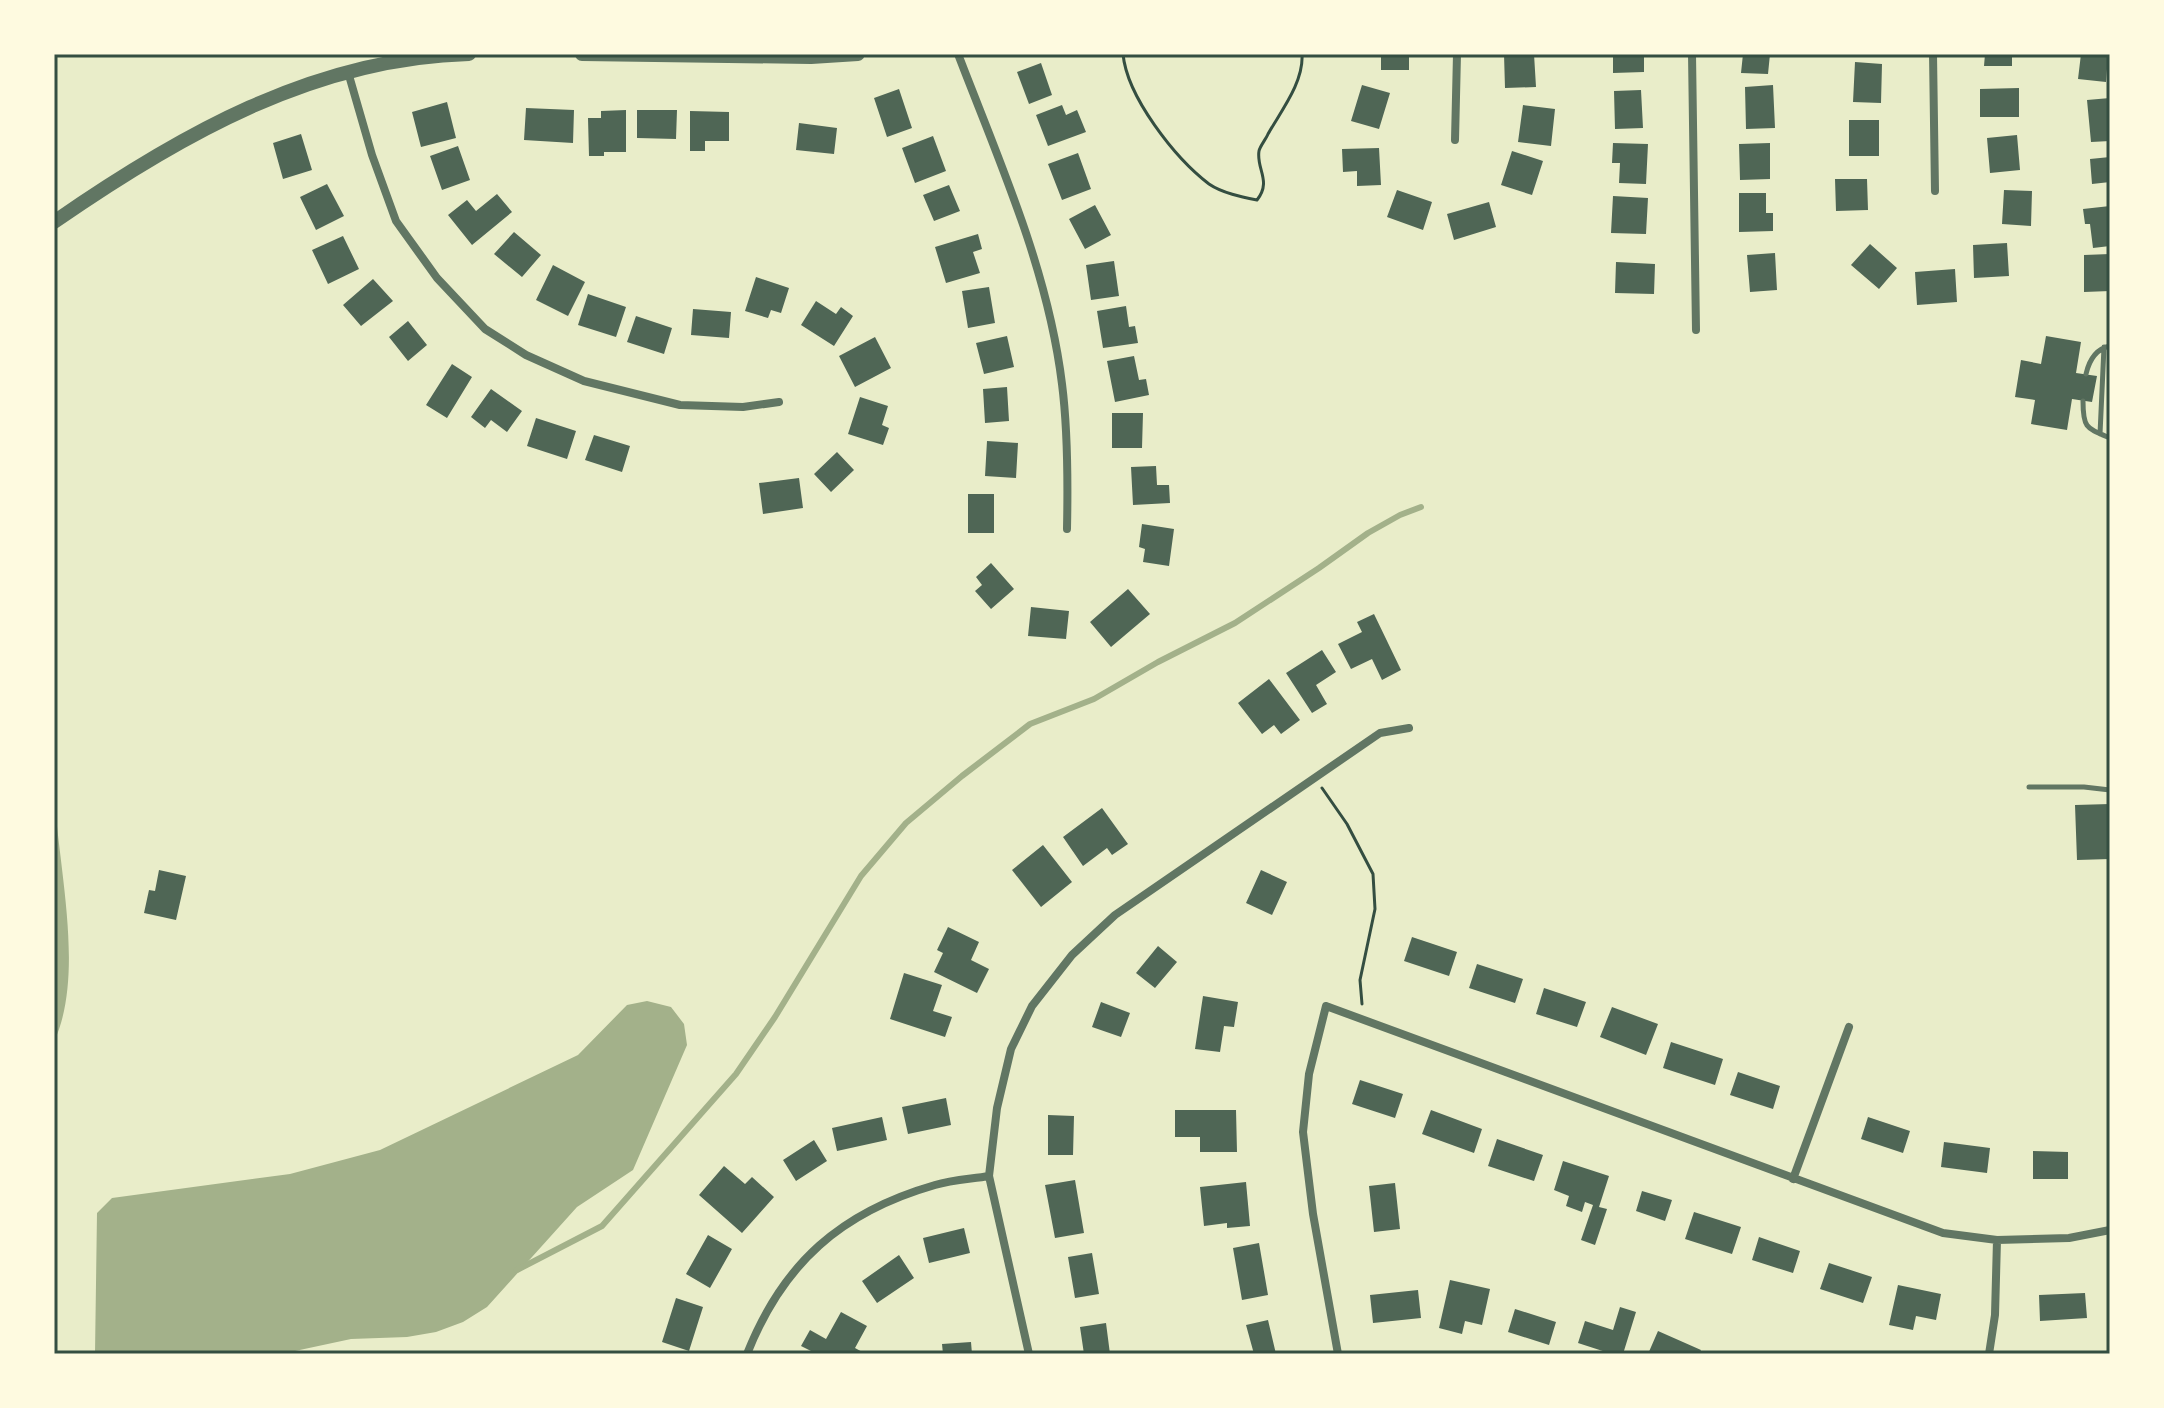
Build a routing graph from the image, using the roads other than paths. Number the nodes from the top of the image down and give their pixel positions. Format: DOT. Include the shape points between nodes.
graph roads {
  1 [pos="469,54"];
  2 [pos="582,54"];
  3 [pos="858,54"];
  4 [pos="958,54"];
  5 [pos="1457,54"];
  6 [pos="1692,54"];
  7 [pos="1933,54"];
  8 [pos="348,71"];
  9 [pos="1455,140"];
  10 [pos="1935,191"];
  11 [pos="54,222"];
  12 [pos="1696,330"];
  13 [pos="2107,347"];
  14 [pos="2086,374"];
  15 [pos="2083,401"];
  16 [pos="779,402"];
  17 [pos="2100,434"];
  18 [pos="2110,438"];
  19 [pos="1067,529"];
  20 [pos="1409,728"];
  21 [pos="2029,787"];
  22 [pos="2110,790"];
  23 [pos="1849,1027"];
  24 [pos="989,1176"];
  25 [pos="1793,1179"];
  26 [pos="2110,1230"];
  27 [pos="1997,1240"];
  28 [pos="747,1354"];
  29 [pos="1029,1354"];
  30 [pos="1338,1354"];
  31 [pos="1989,1354"];
  1 -- 8 [label="street"];
  2 -- 3 [label="street"];
  4 -- 19 [label="street" via="1046,300 1062,384"];
  5 -- 9 [label="street"];
  6 -- 12 [label="street"];
  7 -- 10 [label="street"];
  8 -- 11 [label="street" via="225,118"];
  8 -- 16 [label="street" via="396,221 437,278 485,329 584,381 666,402 743,407"];
  13 -- 14 [label="lane" via="2089,361"];
  13 -- 17 [label="lane"];
  15 -- 17 [label="lane" via="2087,428"];
  17 -- 18 [label="lane"];
  20 -- 24 [label="street" via="1380,733 1115,915 1072,955 1032,1006 1011,1049"];
  21 -- 22 [label="lane"];
  23 -- 25 [label="street"];
  24 -- 28 [label="street" via="937,1185 886,1202 823,1240 766,1310"];
  24 -- 29 [label="street"];
  25 -- 27 [label="street" via="1943,1233"];
  25 -- 30 [label="street" via="1326,1006 1309,1074 1303,1132"];
  26 -- 27 [label="street" via="2069,1238"];
  27 -- 31 [label="street"];
}
